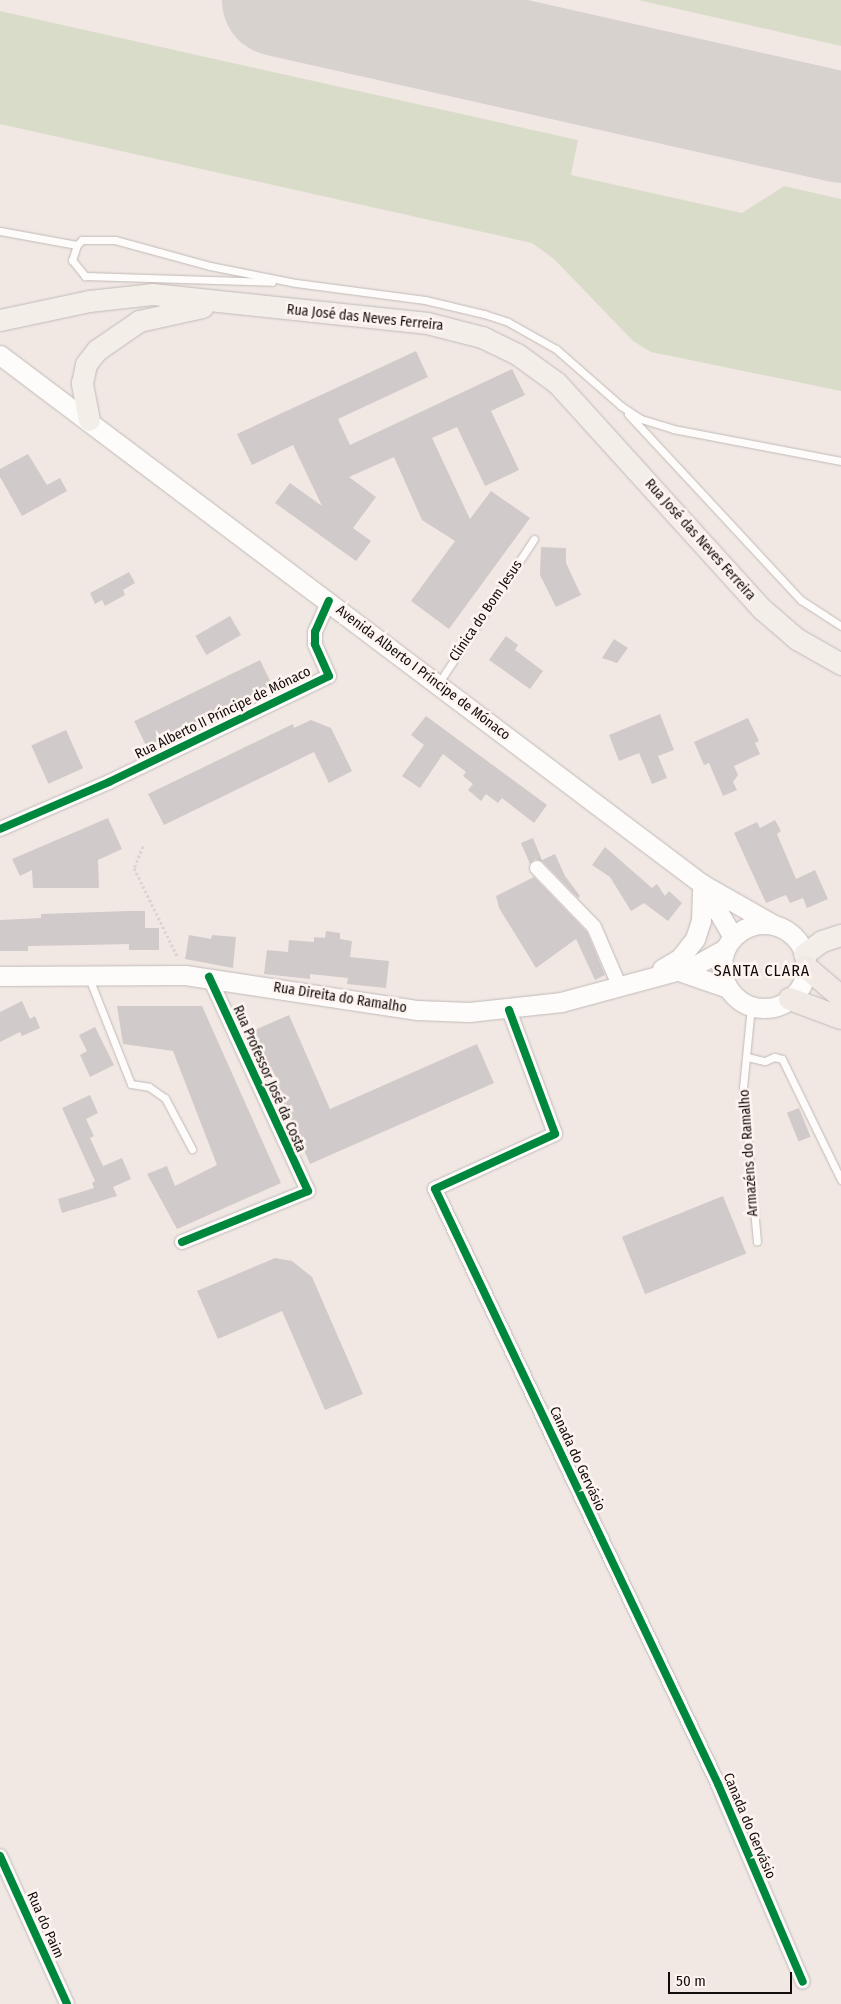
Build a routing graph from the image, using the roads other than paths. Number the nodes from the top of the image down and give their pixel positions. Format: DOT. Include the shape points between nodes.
graph roads {
  1 [pos="0,231"];
  2 [pos="77,245"];
  3 [pos="296,283"];
  4 [pos="229,304"];
  5 [pos="0,320"];
  6 [pos="0,354"];
  7 [pos="621,406"];
  8 [pos="89,420"];
  9 [pos="841,461"];
  10 [pos="534,539"];
  11 [pos="329,601"];
  12 [pos="841,626"];
  13 [pos="841,664"];
  14 [pos="438,684"];
  15 [pos="0,829"];
  16 [pos="536,868"];
  17 [pos="702,884"];
  18 [pos="774,925"];
  19 [pos="841,935"];
  20 [pos="729,943"];
  21 [pos="805,960"];
  22 [pos="676,970"];
  23 [pos="655,974"];
  24 [pos="88,975"];
  25 [pos="0,976"];
  26 [pos="209,977"];
  27 [pos="619,985"];
  28 [pos="728,988"];
  29 [pos="841,997"];
  30 [pos="790,999"];
  31 [pos="751,1006"];
  32 [pos="509,1010"];
  33 [pos="841,1018"];
  34 [pos="747,1057"];
  35 [pos="192,1149"];
  36 [pos="841,1180"];
  37 [pos="756,1241"];
  38 [pos="182,1242"];
  39 [pos="0,1856"];
  40 [pos="803,1982"];
  41 [pos="67,2004"];
  1 -- 2 [label="lane"];
  2 -- 3 [label="lane" via="82,240 115,240 210,266"];
  2 -- 3 [label="lane" via="72,260 85,276"];
  3 -- 7 [label="lane" via="425,300 508,322 556,349"];
  4 -- 5 [label="main road, Rua José das Neves Ferreira" via="178,296 121,295"];
  4 -- 8 [label="main road" via="159,314 139,321 109,339 86,364 83,400"];
  4 -- 13 [label="main road, Rua José das Neves Ferreira" via="428,323 482,337 517,354 557,383 578,404 762,609 797,639"];
  6 -- 8 [label="main road, Avenida Alberto I Príncipe de Mónaco"];
  7 -- 9 [label="lane" via="641,419 673,429"];
  7 -- 12 [label="lane" via="801,600"];
  8 -- 11 [label="main road, Avenida Alberto I Príncipe de Mónaco"];
  10 -- 14 [label="lane, Clínica do Bom Jesus"];
  11 -- 14 [label="main road, Avenida Alberto I Príncipe de Mónaco"];
  11 -- 15 [label="street, Rua Alberto II Príncipe de Mónaco" via="315,632 315,644 329,676 109,782"];
  14 -- 17 [label="main road, Avenida Alberto I Príncipe de Mónaco"];
  16 -- 27 [label="street" via="594,927"];
  17 -- 18 [label="main road, Avenida Alberto I Príncipe de Mónaco"];
  17 -- 20 [label="main road, Avenida Alberto I Príncipe de Mónaco"];
  17 -- 23 [label="main road" via="701,921 695,939 680,958"];
  18 -- 20 [label="main road" via="759,924 745,928"];
  18 -- 21 [label="main road" via="792,936"];
  19 -- 21 [label="main road" via="822,941"];
  20 -- 22 [label="main road, Rua Direita do Ramalho" via="694,966"];
  20 -- 28 [label="main road" via="721,969"];
  21 -- 29 [label="highway"];
  21 -- 30 [label="main road" via="798,990"];
  22 -- 23 [label="main road, Rua Direita do Ramalho"];
  22 -- 28 [label="main road, Rua Direita do Ramalho"];
  23 -- 27 [label="main road, Rua Direita do Ramalho"];
  24 -- 25 [label="main road, Rua Direita do Ramalho"];
  24 -- 26 [label="main road, Rua Direita do Ramalho"];
  24 -- 35 [label="lane" via="131,1084 149,1087 165,1098"];
  26 -- 32 [label="main road, Rua Direita do Ramalho" via="417,1010"];
  26 -- 38 [label="street, Rua Professor José da Costa" via="308,1190"];
  27 -- 32 [label="main road, Rua Direita do Ramalho" via="561,1002"];
  28 -- 31 [label="main road"];
  30 -- 31 [label="main road" via="771,1007"];
  30 -- 33 [label="highway"];
  31 -- 34 [label="lane, Armazéns do Ramalho"];
  32 -- 40 [label="street, Canada do Gervásio" via="555,1134 435,1189 718,1784"];
  34 -- 36 [label="lane" via="765,1061 774,1057 786,1066"];
  34 -- 37 [label="lane, Armazéns do Ramalho" via="743,1098"];
  39 -- 41 [label="street, Rua do Paim"];
}
